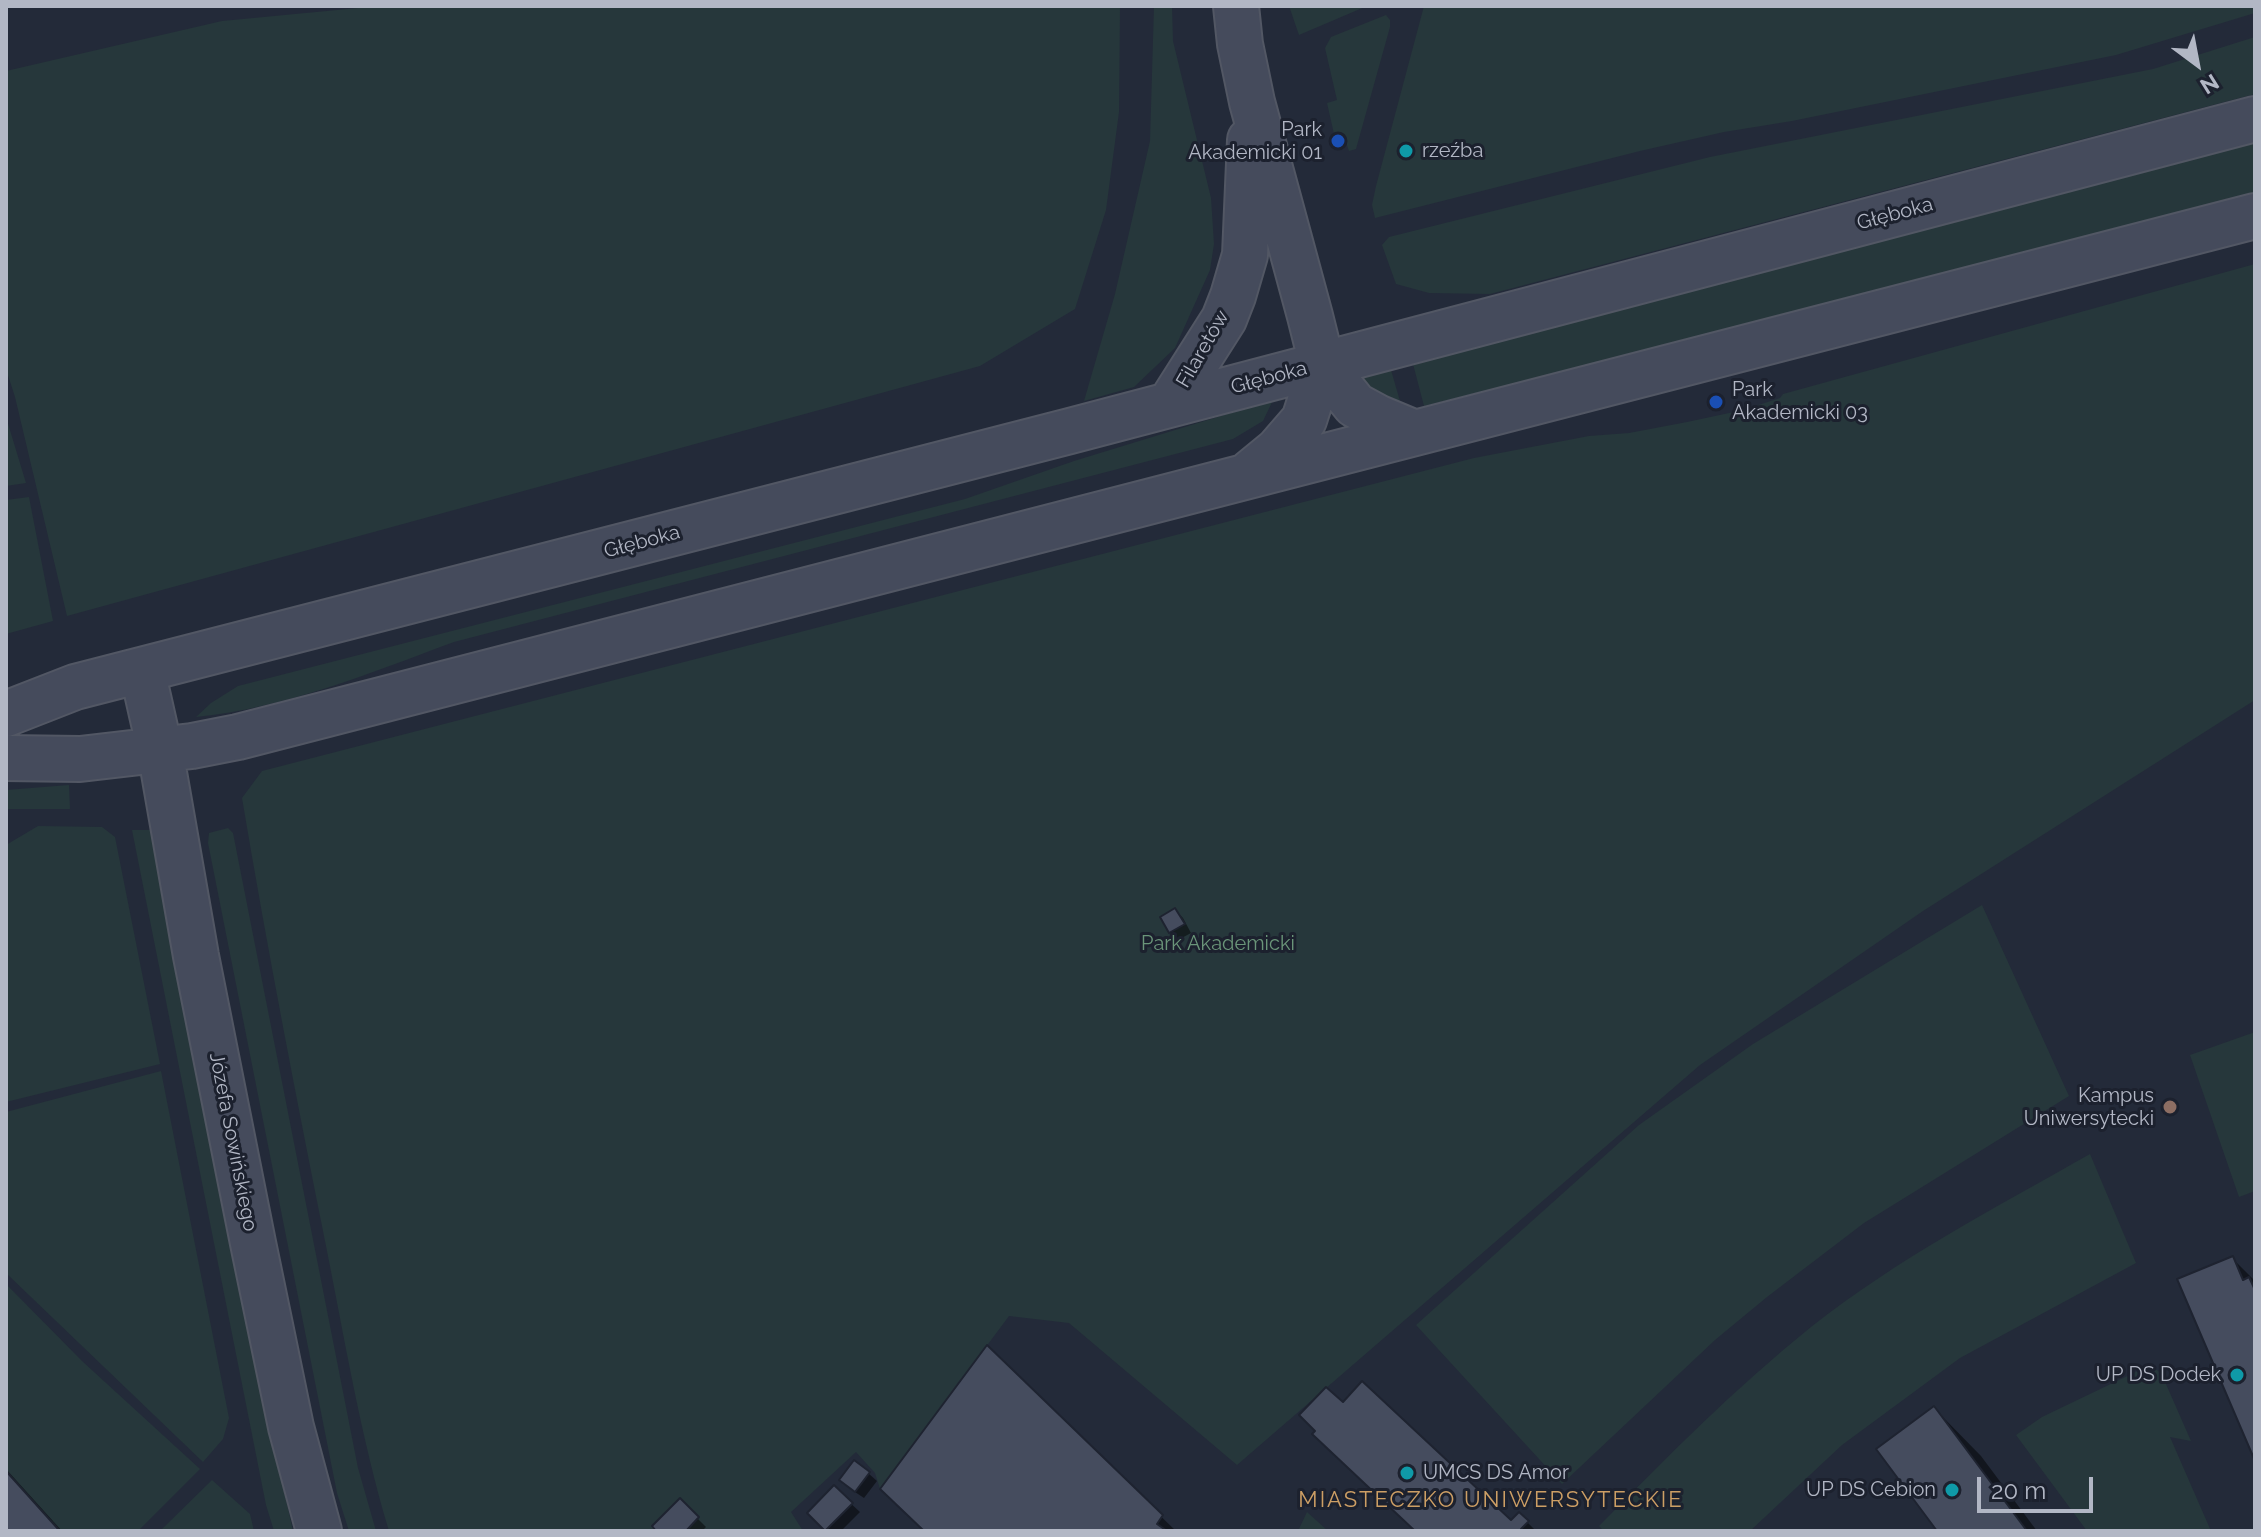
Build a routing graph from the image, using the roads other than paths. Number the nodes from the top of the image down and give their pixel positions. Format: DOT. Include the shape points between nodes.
graph roads {
  1 [pos="1236,6"];
  2 [pos="1252,102"];
  3 [pos="2255,119"];
  4 [pos="2255,216"];
  5 [pos="1322,364"];
  6 [pos="1170,404"];
  7 [pos="1415,433"];
  8 [pos="1245,477"];
  9 [pos="142,670"];
  10 [pos="6,714"];
  11 [pos="160,750"];
  12 [pos="6,758"];
  13 [pos="319,1531"];
  1 -- 2 [label="main road, Filaretów"];
  2 -- 5 [label="main road, Filaretów"];
  2 -- 6 [label="main road, Filaretów" via="1245,255 1224,319"];
  3 -- 5 [label="main road, Głęboka"];
  4 -- 7 [label="main road"];
  5 -- 6 [label="main road, Głęboka"];
  5 -- 7 [label="main road, Filaretów" via="1355,405"];
  5 -- 8 [label="main road" via="1304,420"];
  6 -- 9 [label="main road, Głęboka"];
  7 -- 8 [label="main road"];
  8 -- 11 [label="main road" via="253,733"];
  9 -- 10 [label="main road, Głęboka" via="75,687"];
  9 -- 11 [label="main road"];
  11 -- 12 [label="main road" via="80,759"];
  11 -- 13 [label="main road, Józefa Sowińskiego" via="253,1243 291,1427"];
}
